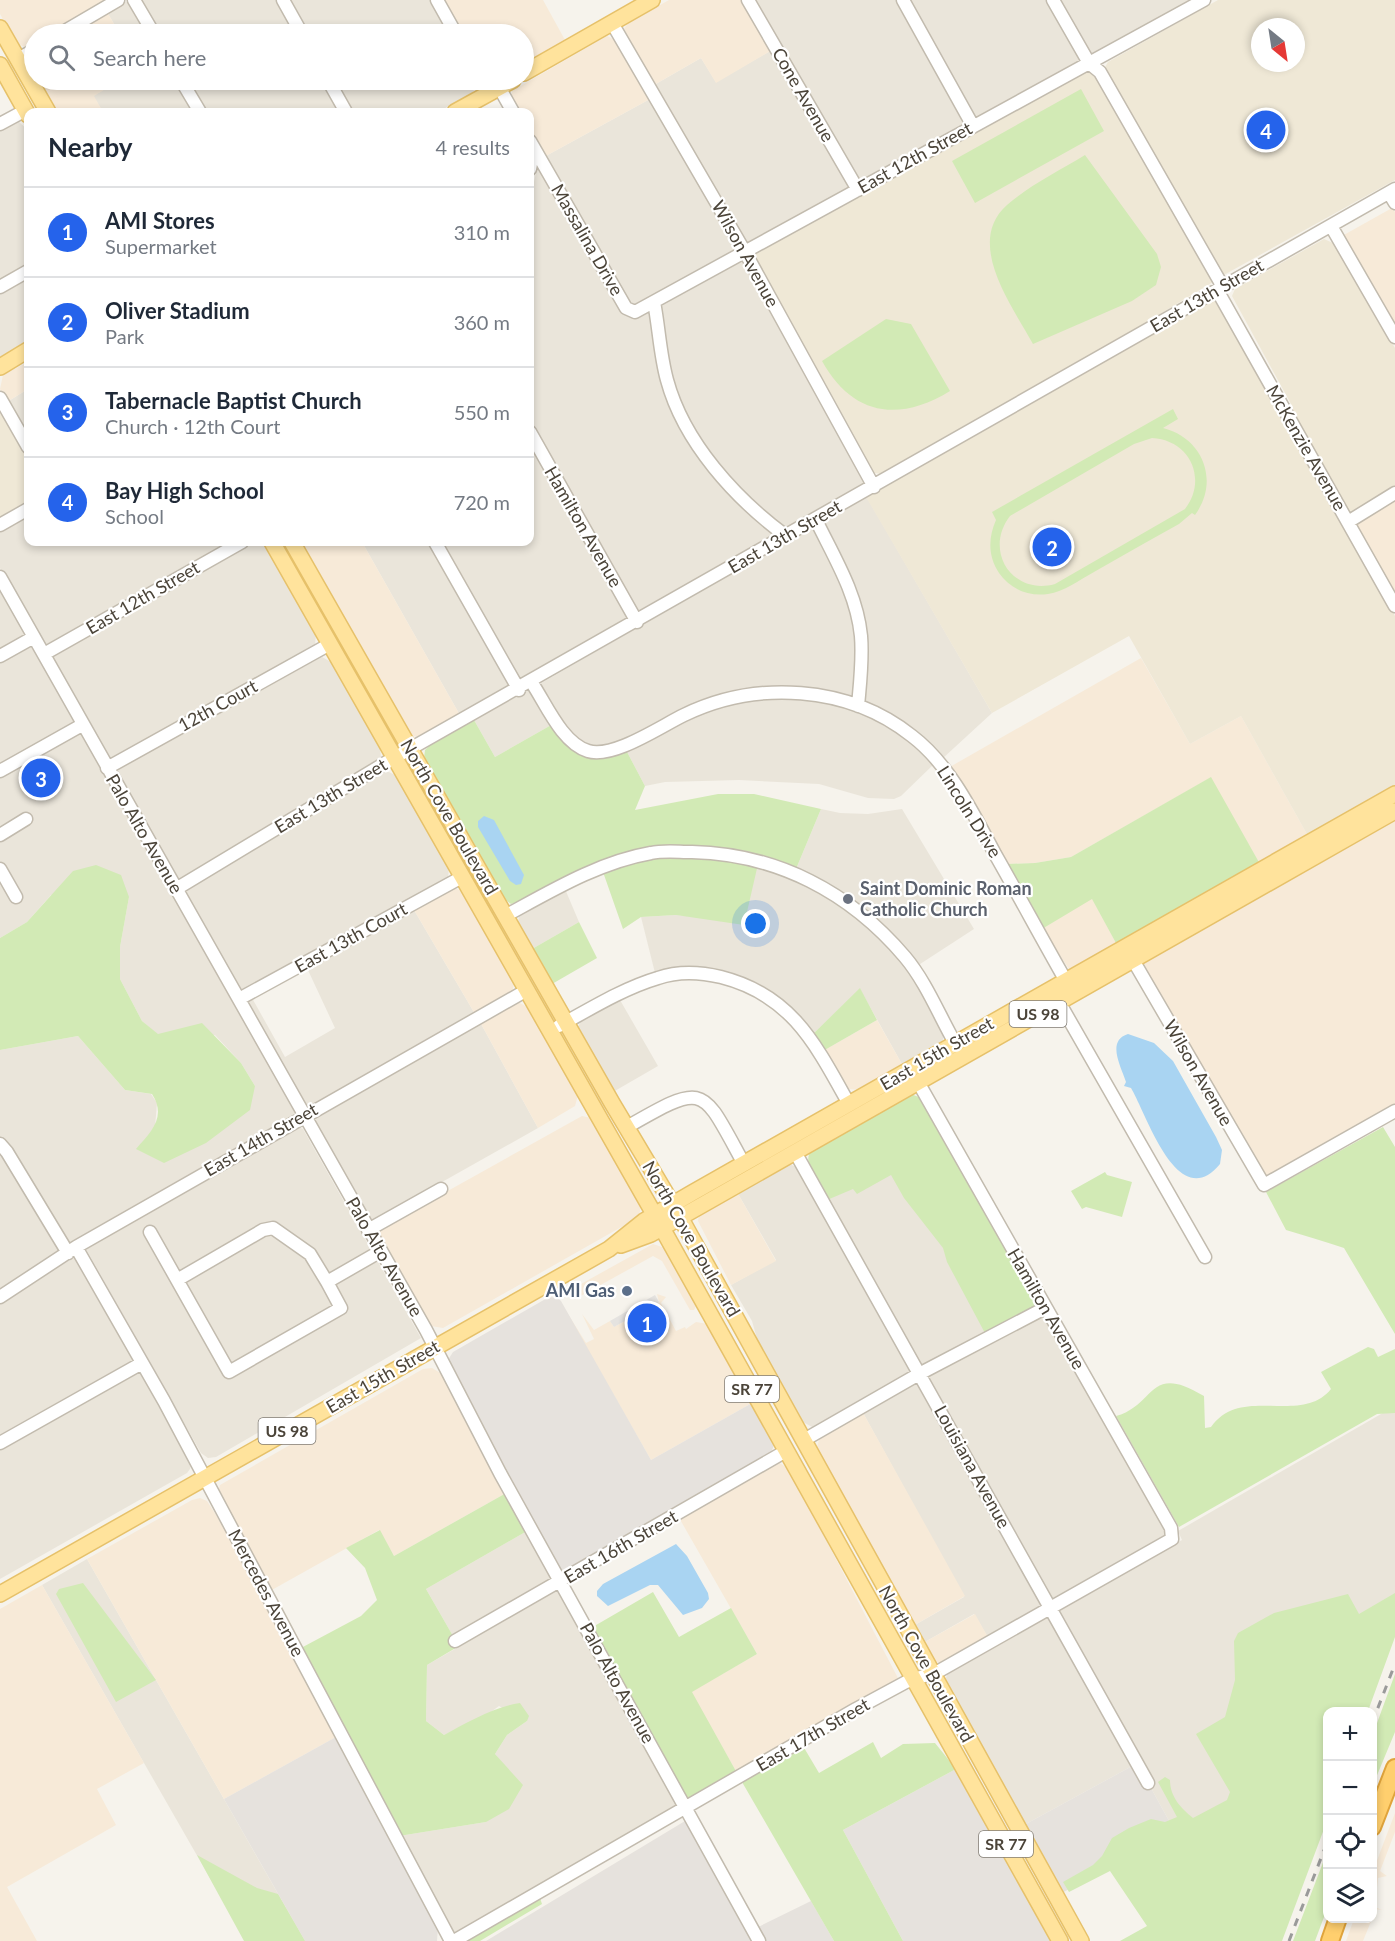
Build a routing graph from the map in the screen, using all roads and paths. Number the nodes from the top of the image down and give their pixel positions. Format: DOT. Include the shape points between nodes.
graph roads {
  1 [pos="118,0"];
  2 [pos="134,0"];
  3 [pos="283,0"];
  4 [pos="437,0"];
  5 [pos="652,0"];
  6 [pos="748,0"];
  7 [pos="903,0"];
  8 [pos="1053,0"];
  9 [pos="1204,0"];
  10 [pos="612,23"];
  11 [pos="77,24"];
  12 [pos="148,24"];
  13 [pos="296,24"];
  14 [pos="450,24"];
  15 [pos="0,28"];
  16 [pos="0,48"];
  17 [pos="24,56"];
  18 [pos="18,59"];
  19 [pos="1089,63"];
  20 [pos="0,65"];
  21 [pos="534,67"];
  22 [pos="24,70"];
  23 [pos="36,90"];
  24 [pos="187,90"];
  25 [pos="334,90"];
  26 [pos="495,90"];
  27 [pos="502,90"];
  28 [pos="25,108"];
  29 [pos="46,108"];
  30 [pos="198,108"];
  31 [pos="344,108"];
  32 [pos="462,108"];
  33 [pos="511,108"];
  34 [pos="24,113"];
  35 [pos="0,124"];
  36 [pos="973,126"];
  37 [pos="534,148"];
  38 [pos="858,190"];
  39 [pos="1393,195"];
  40 [pos="1331,226"];
  41 [pos="745,252"];
  42 [pos="24,273"];
  43 [pos="0,287"];
  44 [pos="1220,289"];
  45 [pos="654,302"];
  46 [pos="626,308"];
  47 [pos="1395,337"];
  48 [pos="24,352"];
  49 [pos="0,367"];
  50 [pos="0,398"];
  51 [pos="534,439"];
  52 [pos="24,440"];
  53 [pos="874,487"];
  54 [pos="1395,493"];
  55 [pos="24,511"];
  56 [pos="816,519"];
  57 [pos="1348,522"];
  58 [pos="0,525"];
  59 [pos="786,536"];
  60 [pos="235,546"];
  61 [pos="274,546"];
  62 [pos="294,546"];
  63 [pos="437,546"];
  64 [pos="0,577"];
  65 [pos="1395,606"];
  66 [pos="637,621"];
  67 [pos="34,637"];
  68 [pos="330,645"];
  69 [pos="44,654"];
  70 [pos="0,656"];
  71 [pos="532,682"];
  72 [pos="519,690"];
  73 [pos="858,706"];
  74 [pos="82,724"];
  75 [pos="411,750"];
  76 [pos="395,758"];
  77 [pos="106,768"];
  78 [pos="0,771"];
  79 [pos="1395,794"];
  80 [pos="1395,811"];
  81 [pos="1368,818"];
  82 [pos="26,819"];
  83 [pos="0,836"];
  84 [pos="0,869"];
  85 [pos="462,877"];
  86 [pos="176,888"];
  87 [pos="16,897"];
  88 [pos="505,916"];
  89 [pos="1130,953"];
  90 [pos="1070,987"];
  91 [pos="527,990"];
  92 [pos="1055,996"];
  93 [pos="239,999"];
  94 [pos="563,1024"];
  95 [pos="959,1050"];
  96 [pos="914,1076"];
  97 [pos="852,1111"];
  98 [pos="1395,1111"];
  99 [pos="304,1116"];
  100 [pos="627,1127"];
  101 [pos="0,1144"];
  102 [pos="791,1145"];
  103 [pos="744,1164"];
  104 [pos="441,1188"];
  105 [pos="677,1211"];
  106 [pos="658,1221"];
  107 [pos="368,1230"];
  108 [pos="150,1232"];
  109 [pos="72,1250"];
  110 [pos="381,1251"];
  111 [pos="1205,1257"];
  112 [pos="177,1280"];
  113 [pos="327,1282"];
  114 [pos="0,1298"];
  115 [pos="1045,1308"];
  116 [pos="434,1348"];
  117 [pos="142,1363"];
  118 [pos="919,1374"];
  119 [pos="804,1440"];
  120 [pos="0,1443"];
  121 [pos="786,1451"];
  122 [pos="204,1478"];
  123 [pos="1173,1536"];
  124 [pos="560,1582"];
  125 [pos="0,1594"];
  126 [pos="1051,1608"];
  127 [pos="455,1641"];
  128 [pos="932,1675"];
  129 [pos="914,1679"];
  130 [pos="1395,1768"];
  131 [pos="1148,1783"];
  132 [pos="1391,1791"];
  133 [pos="687,1808"];
  134 [pos="1377,1818"];
  135 [pos="1336,1923"];
  136 [pos="453,1941"];
  137 [pos="759,1941"];
  138 [pos="1060,1941"];
  139 [pos="1081,1941"];
  140 [pos="1330,1941"];
  1 -- 11 [label="street"];
  2 -- 12 [label="street"];
  3 -- 13 [label="street"];
  4 -- 14 [label="street"];
  5 -- 10 [label="main road"];
  6 -- 38 [label="street, Cone Avenue"];
  7 -- 36 [label="street"];
  8 -- 19 [label="street, McKenzie Avenue"];
  9 -- 19 [label="street, East 12th Street"];
  10 -- 21 [label="main road"];
  10 -- 41 [label="street, Wilson Avenue"];
  15 -- 18 [label="main road"];
  16 -- 18 [label="main road"];
  17 -- 18 [label="street"];
  18 -- 22 [label="main road"];
  19 -- 36 [label="street, East 12th Street"];
  19 -- 44 [label="street, McKenzie Avenue" via="1100,72"];
  20 -- 28 [label="main road"];
  23 -- 29 [label="main road"];
  24 -- 30 [label="street"];
  25 -- 31 [label="street"];
  26 -- 32 [label="main road"];
  27 -- 33 [label="street"];
  34 -- 35 [label="street"];
  36 -- 38 [label="street, East 12th Street"];
  37 -- 46 [label="street, Massalina Drive"];
  38 -- 41 [label="street, East 12th Street"];
  39 -- 40 [label="street, East 13th Street"];
  40 -- 44 [label="street, East 13th Street"];
  40 -- 47 [label="street"];
  41 -- 45 [label="street, East 12th Street"];
  41 -- 53 [label="street, Wilson Avenue"];
  42 -- 43 [label="street"];
  44 -- 53 [label="street, East 13th Street"];
  44 -- 57 [label="street, McKenzie Avenue"];
  45 -- 46 [label="street, East 12th Street" via="635,312"];
  45 -- 59 [label="street" via="667,381 683,418 720,478"];
  48 -- 49 [label="main road"];
  50 -- 52 [label="street"];
  51 -- 66 [label="street, Hamilton Avenue"];
  53 -- 56 [label="street, East 13th Street"];
  54 -- 57 [label="street"];
  55 -- 58 [label="street"];
  56 -- 59 [label="street, East 13th Street"];
  56 -- 73 [label="street" via="855,606 861,654"];
  57 -- 65 [label="street, McKenzie Avenue"];
  59 -- 66 [label="street, East 13th Street"];
  60 -- 69 [label="street, East 12th Street"];
  61 -- 68 [label="main road, North Cove Boulevard / SR 77"];
  62 -- 75 [label="main road, North Cove Boulevard"];
  63 -- 72 [label="street"];
  64 -- 67 [label="street, Palo Alto Avenue"];
  66 -- 71 [label="street, East 13th Street"];
  67 -- 69 [label="street, Palo Alto Avenue"];
  67 -- 70 [label="street"];
  68 -- 76 [label="main road, North Cove Boulevard / SR 77"];
  68 -- 77 [label="street, 12th Court"];
  69 -- 74 [label="street, Palo Alto Avenue"];
  71 -- 72 [label="street, East 13th Street"];
  71 -- 73 [label="street, Lincoln Drive" via="564,734 591,753 612,751 720,700 751,693 780,691"];
  72 -- 75 [label="street, East 13th Street"];
  73 -- 90 [label="street, Lincoln Drive" via="913,736 949,776"];
  74 -- 77 [label="street, Palo Alto Avenue"];
  74 -- 78 [label="street"];
  75 -- 76 [label="street, East 13th Street"];
  75 -- 88 [label="main road, North Cove Boulevard"];
  76 -- 85 [label="main road, North Cove Boulevard / SR 77"];
  76 -- 86 [label="street, East 13th Street"];
  77 -- 86 [label="street, Palo Alto Avenue"];
  79 -- 81 [label="main road, East 15th Street / US 98"];
  80 -- 81 [label="main road, East 15th Street / US 98"];
  81 -- 89 [label="main road, East 15th Street / US 98"];
  82 -- 83 [label="street"];
  84 -- 87 [label="street"];
  85 -- 91 [label="main road, North Cove Boulevard / SR 77"];
  85 -- 93 [label="street, East 13th Court"];
  86 -- 93 [label="street, Palo Alto Avenue"];
  88 -- 94 [label="main road, North Cove Boulevard"];
  88 -- 95 [label="street" via="600,868 634,857 670,852 747,856 810,881 871,923 916,972"];
  89 -- 90 [label="main road, East 15th Street / US 98"];
  89 -- 98 [label="street, Wilson Avenue" via="1264,1185"];
  90 -- 92 [label="main road, East 15th Street / US 98"];
  91 -- 94 [label="main road" via="536,992"];
  91 -- 99 [label="street, East 14th Street"];
  91 -- 106 [label="main road, North Cove Boulevard / SR 77"];
  92 -- 95 [label="main road, East 15th Street / US 98"];
  92 -- 111 [label="street"];
  93 -- 99 [label="street, Palo Alto Avenue"];
  94 -- 97 [label="street" via="660,977 698,973 727,979 759,991 798,1022"];
  94 -- 100 [label="main road, North Cove Boulevard / SR 77"];
  95 -- 96 [label="main road, East 15th Street / US 98"];
  96 -- 97 [label="main road, East 15th Street / US 98"];
  96 -- 115 [label="street, Hamilton Avenue"];
  97 -- 102 [label="main road, East 15th Street / US 98"];
  99 -- 107 [label="street, Palo Alto Avenue"];
  99 -- 109 [label="street, East 14th Street"];
  100 -- 103 [label="street" via="674,1100 698,1098 716,1113"];
  100 -- 105 [label="main road, North Cove Boulevard / SR 77"];
  101 -- 109 [label="street, Mercedes Avenue"];
  102 -- 103 [label="main road, East 15th Street / US 98"];
  102 -- 105 [label="main road, East 15th Street / US 98"];
  102 -- 118 [label="street, Louisiana Avenue"];
  103 -- 105 [label="main road, East 15th Street / US 98"];
  104 -- 107 [label="street"];
  105 -- 106 [label="main road, East 15th Street / US 98"];
  105 -- 119 [label="main road, North Cove Boulevard / SR 77"];
  106 -- 116 [label="main road, East 15th Street / US 98"];
  106 -- 121 [label="main road, North Cove Boulevard / SR 77"];
  107 -- 110 [label="street, Palo Alto Avenue"];
  108 -- 112 [label="street"];
  109 -- 114 [label="street, East 14th Street"];
  109 -- 117 [label="street, Mercedes Avenue"];
  110 -- 113 [label="street"];
  110 -- 116 [label="street, Palo Alto Avenue"];
  112 -- 113 [label="street" via="263,1230 273,1228 310,1254"];
  112 -- 113 [label="street" via="229,1372 341,1308"];
  115 -- 118 [label="street"];
  115 -- 123 [label="street, Hamilton Avenue"];
  116 -- 122 [label="main road, East 15th Street / US 98"];
  116 -- 124 [label="street, Palo Alto Avenue"];
  117 -- 120 [label="street"];
  117 -- 122 [label="street, Mercedes Avenue"];
  118 -- 119 [label="street"];
  118 -- 126 [label="street, Louisiana Avenue"];
  119 -- 128 [label="main road, North Cove Boulevard / SR 77"];
  121 -- 124 [label="street, East 16th Street"];
  121 -- 129 [label="main road, North Cove Boulevard / SR 77"];
  122 -- 125 [label="main road, East 15th Street / US 98"];
  122 -- 136 [label="street, Mercedes Avenue"];
  123 -- 126 [label="street, East 17th Street" via="1169,1542"];
  124 -- 127 [label="street, East 16th Street"];
  124 -- 133 [label="street, Palo Alto Avenue"];
  126 -- 128 [label="street, East 17th Street"];
  126 -- 131 [label="street, Louisiana Avenue"];
  128 -- 129 [label="street, East 17th Street"];
  128 -- 139 [label="main road, North Cove Boulevard / SR 77"];
  129 -- 133 [label="street, East 17th Street"];
  129 -- 138 [label="main road, North Cove Boulevard / SR 77"];
  130 -- 132 [label="highway"];
  132 -- 134 [label="highway"];
  133 -- 136 [label="street, East 17th Street"];
  133 -- 137 [label="street, Palo Alto Avenue"];
  135 -- 140 [label="highway"];
}
